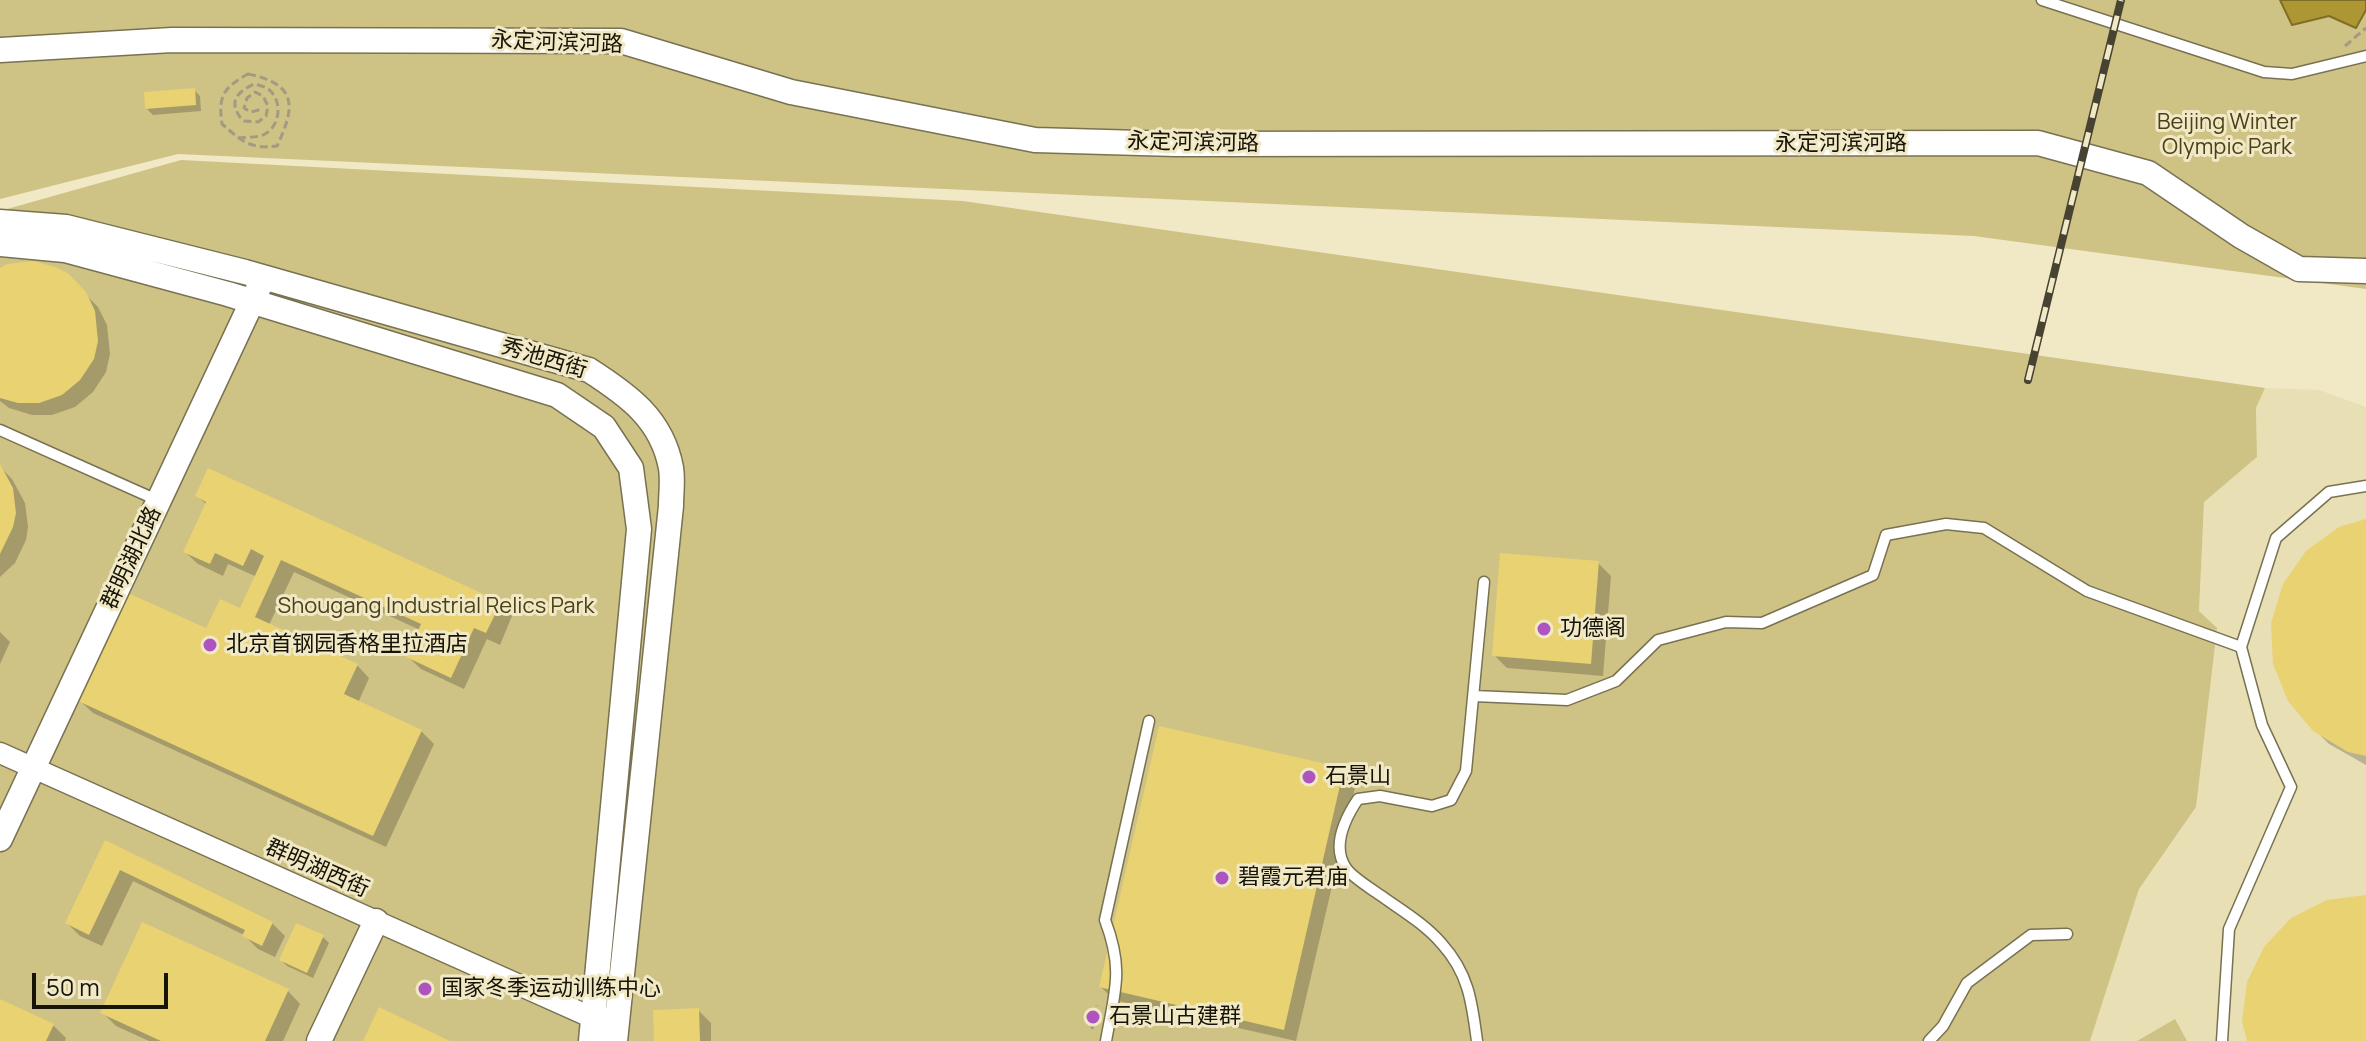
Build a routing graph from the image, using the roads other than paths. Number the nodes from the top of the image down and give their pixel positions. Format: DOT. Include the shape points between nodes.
graph roads {
  1 [pos="2042,0"];
  2 [pos="0,50"];
  3 [pos="2366,56"];
  4 [pos="0,222"];
  5 [pos="0,244"];
  6 [pos="2366,271"];
  7 [pos="263,277"];
  8 [pos="253,302"];
  9 [pos="0,430"];
  10 [pos="2366,486"];
  11 [pos="159,501"];
  12 [pos="1484,582"];
  13 [pos="2241,647"];
  14 [pos="1474,696"];
  15 [pos="1149,721"];
  16 [pos="0,753"];
  17 [pos="33,768"];
  18 [pos="0,839"];
  19 [pos="376,921"];
  20 [pos="2067,934"];
  21 [pos="592,1030"];
  22 [pos="616,1030"];
  23 [pos="319,1041"];
  24 [pos="1106,1041"];
  25 [pos="1477,1041"];
  26 [pos="1929,1041"];
  27 [pos="2222,1041"];
  1 -- 3 [label="lane" via="2264,72 2292,74"];
  2 -- 6 [label="street, 永定河滨河路" via="172,40 621,41 791,92 1035,140 2038,143 2148,173 2299,269"];
  4 -- 7 [label="street, 秀池西街" via="66,227"];
  5 -- 8 [label="street, 秀池西街" via="65,250"];
  7 -- 8 [label="street, 群明湖北路"];
  7 -- 22 [label="street, 秀池西街" via="589,370 627,395 655,427 671,469 671,506"];
  8 -- 11 [label="street, 群明湖北路"];
  8 -- 21 [label="street, 秀池西街" via="557,395 604,427 631,468 639,529"];
  9 -- 11 [label="lane"];
  10 -- 13 [label="lane" via="2329,492 2276,538"];
  11 -- 17 [label="street, 群明湖北路"];
  12 -- 14 [label="lane"];
  13 -- 14 [label="lane" via="2087,591 1984,528 1946,524 1886,535 1873,575 1762,623 1726,622 1658,640 1616,681 1567,700"];
  13 -- 27 [label="lane" via="2262,725 2291,787 2229,929"];
  14 -- 25 [label="lane" via="1466,771 1451,800 1432,806 1380,796 1358,799 1345,818 1340,844 1345,867 1443,945 1466,978"];
  15 -- 24 [label="lane" via="1105,920 1118,975"];
  16 -- 17 [label="street, 群明湖西街"];
  17 -- 18 [label="street, 群明湖北路"];
  17 -- 19 [label="street, 群明湖西街"];
  19 -- 21 [label="street, 群明湖西街"];
  19 -- 23 [label="street"];
  20 -- 26 [label="lane" via="2031,935 1967,983"];
  21 -- 22 [label="street, 群明湖西街"];
}
